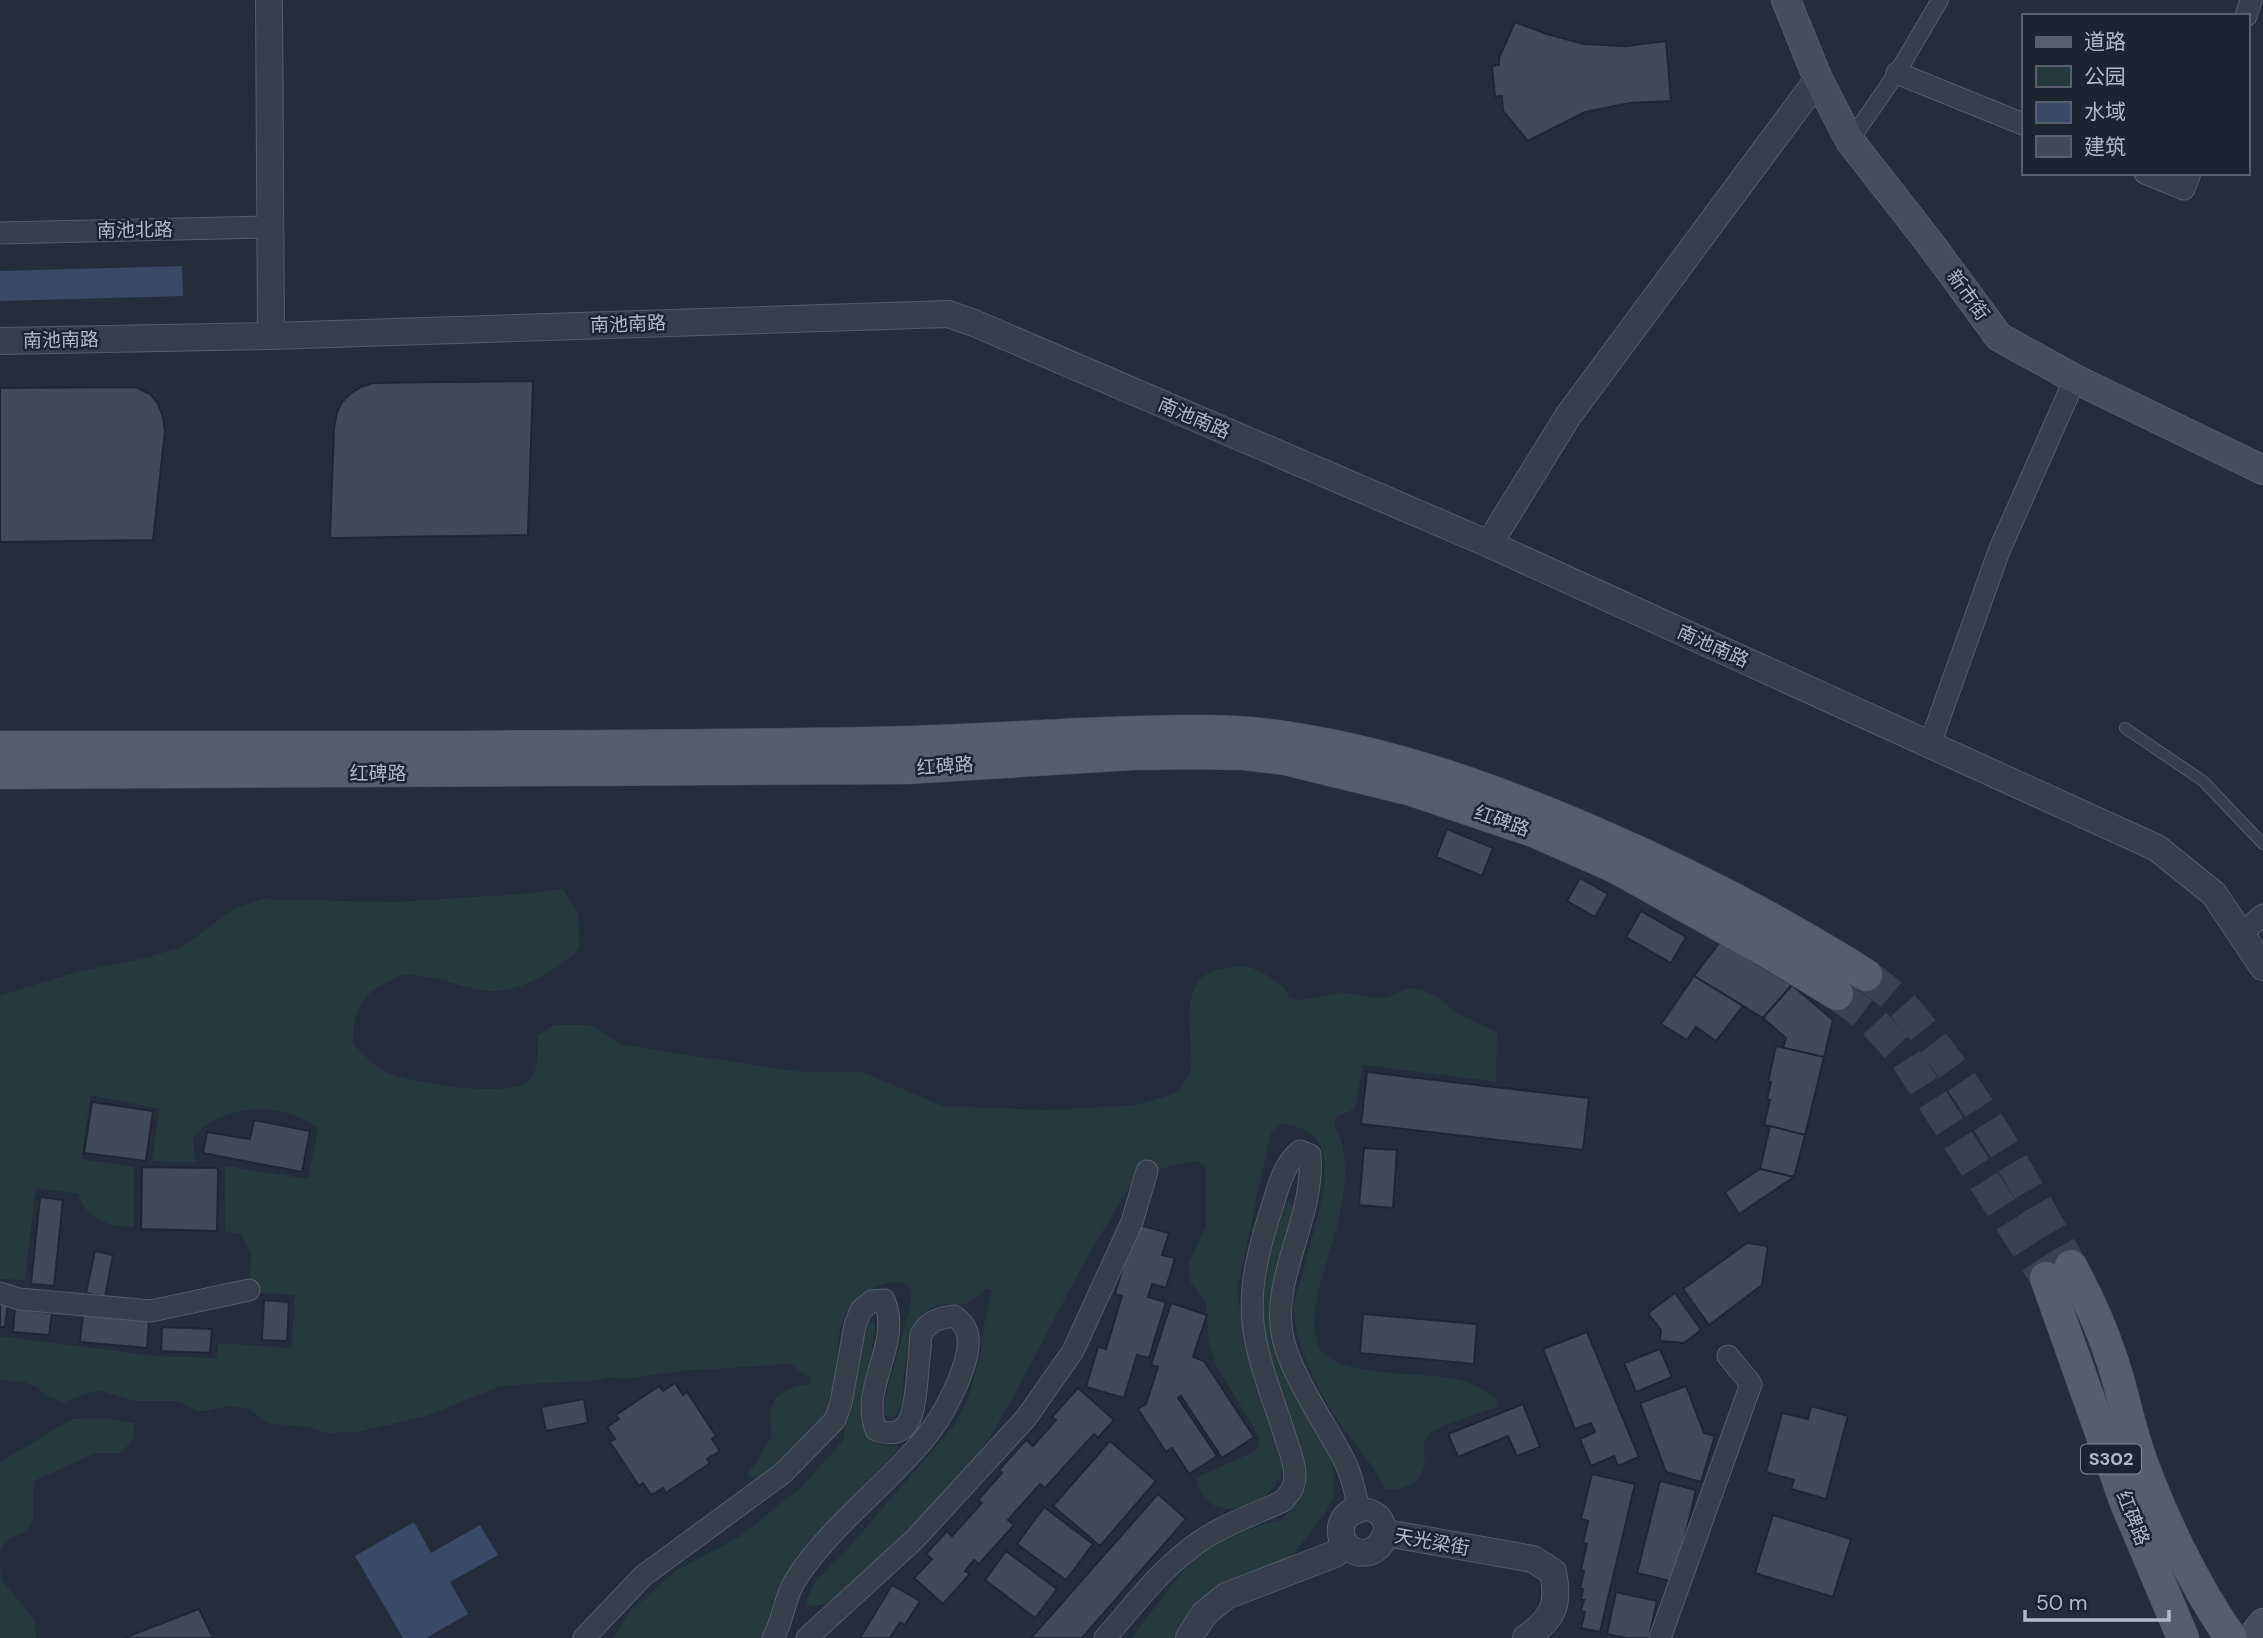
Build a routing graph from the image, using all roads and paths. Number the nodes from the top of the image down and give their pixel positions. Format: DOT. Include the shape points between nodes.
graph roads {
  1 [pos="270,0"];
  2 [pos="1786,0"];
  3 [pos="1940,0"];
  4 [pos="1897,73"];
  5 [pos="1818,79"];
  6 [pos="2022,124"];
  7 [pos="1850,141"];
  8 [pos="2150,175"];
  9 [pos="2189,175"];
  10 [pos="271,227"];
  11 [pos="0,233"];
  12 [pos="271,336"];
  13 [pos="0,341"];
  14 [pos="2075,379"];
  15 [pos="2263,470"];
  16 [pos="1489,544"];
  17 [pos="2125,728"];
  18 [pos="1930,744"];
  19 [pos="0,747"];
  20 [pos="0,773"];
  21 [pos="2263,844"];
  22 [pos="2263,915"];
  23 [pos="2241,934"];
  24 [pos="2263,967"];
  25 [pos="1866,975"];
  26 [pos="1837,994"];
  27 [pos="1147,1171"];
  28 [pos="249,1290"];
  29 [pos="0,1293"];
  30 [pos="1728,1356"];
  31 [pos="1359,1508"];
  32 [pos="1386,1533"];
  33 [pos="1345,1545"];
  34 [pos="2263,1623"];
  35 [pos="584,1638"];
  36 [pos="773,1638"];
  37 [pos="807,1638"];
  38 [pos="1105,1638"];
  39 [pos="1189,1638"];
  40 [pos="1526,1638"];
  41 [pos="1660,1638"];
  42 [pos="2183,1638"];
  43 [pos="2231,1638"];
  44 [pos="2251,1638"];
  1 -- 10 [label="street"];
  2 -- 5 [label="main road, 新市街"];
  3 -- 4 [label="street"];
  4 -- 6 [label="street"];
  4 -- 7 [label="street"];
  5 -- 7 [label="main road, 新市街"];
  5 -- 16 [label="street" via="1568,416"];
  7 -- 14 [label="main road, 新市街" via="1999,337"];
  8 -- 9 [label="street" via="2184,189"];
  10 -- 11 [label="street, 南池北路"];
  10 -- 12 [label="street"];
  12 -- 13 [label="street, 南池南路"];
  12 -- 16 [label="street, 南池南路" via="948,314"];
  14 -- 15 [label="main road, 新市街"];
  14 -- 18 [label="street" via="1999,551"];
  16 -- 18 [label="street, 南池南路"];
  17 -- 21 [label="lane" via="2203,781"];
  18 -- 23 [label="street, 南池南路" via="2158,848 2214,894"];
  19 -- 25 [label="main road" via="900,743 1170,731 1291,738 1380,756 1539,808 1740,901"];
  20 -- 26 [label="main road, 红碑路" via="819,770 1194,752 1258,756 1412,790 1536,832 1615,867"];
  22 -- 23 [label="street"];
  23 -- 24 [label="street, 南池南路"];
  27 -- 37 [label="street" via="1132,1222 1073,1351 1026,1418 915,1539"];
  28 -- 29 [label="street" via="151,1311"];
  30 -- 41 [label="street" via="1751,1384"];
  31 -- 32 [label="street" via="1377,1512"];
  31 -- 33 [label="street" via="1349,1512 1341,1524"];
  31 -- 38 [label="street" via="1345,1461 1288,1356 1281,1332 1281,1299 1311,1172 1310,1155 1300,1151 1291,1158 1276,1194 1252,1292 1258,1349 1293,1460 1291,1492 1283,1501 1187,1550"];
  32 -- 33 [label="street, 天光梁街" via="1373,1552 1357,1553"];
  32 -- 40 [label="street, 天光梁街" via="1533,1559 1553,1573 1554,1611"];
  33 -- 39 [label="street" via="1335,1554 1226,1596 1204,1614"];
  34 -- 44 [label="main road"];
  35 -- 36 [label="street" via="643,1576 783,1473 835,1420 861,1310 872,1301 884,1300 890,1314 871,1417 876,1430 887,1434 901,1431 909,1422 926,1327 954,1316 963,1323 968,1344 942,1414 925,1439 795,1580"];
  42 -- 43 [label="main road, 红碑路 / S302" via="2126,1503 2059,1272 2084,1290 2110,1354 2145,1469 2179,1548"];
}
